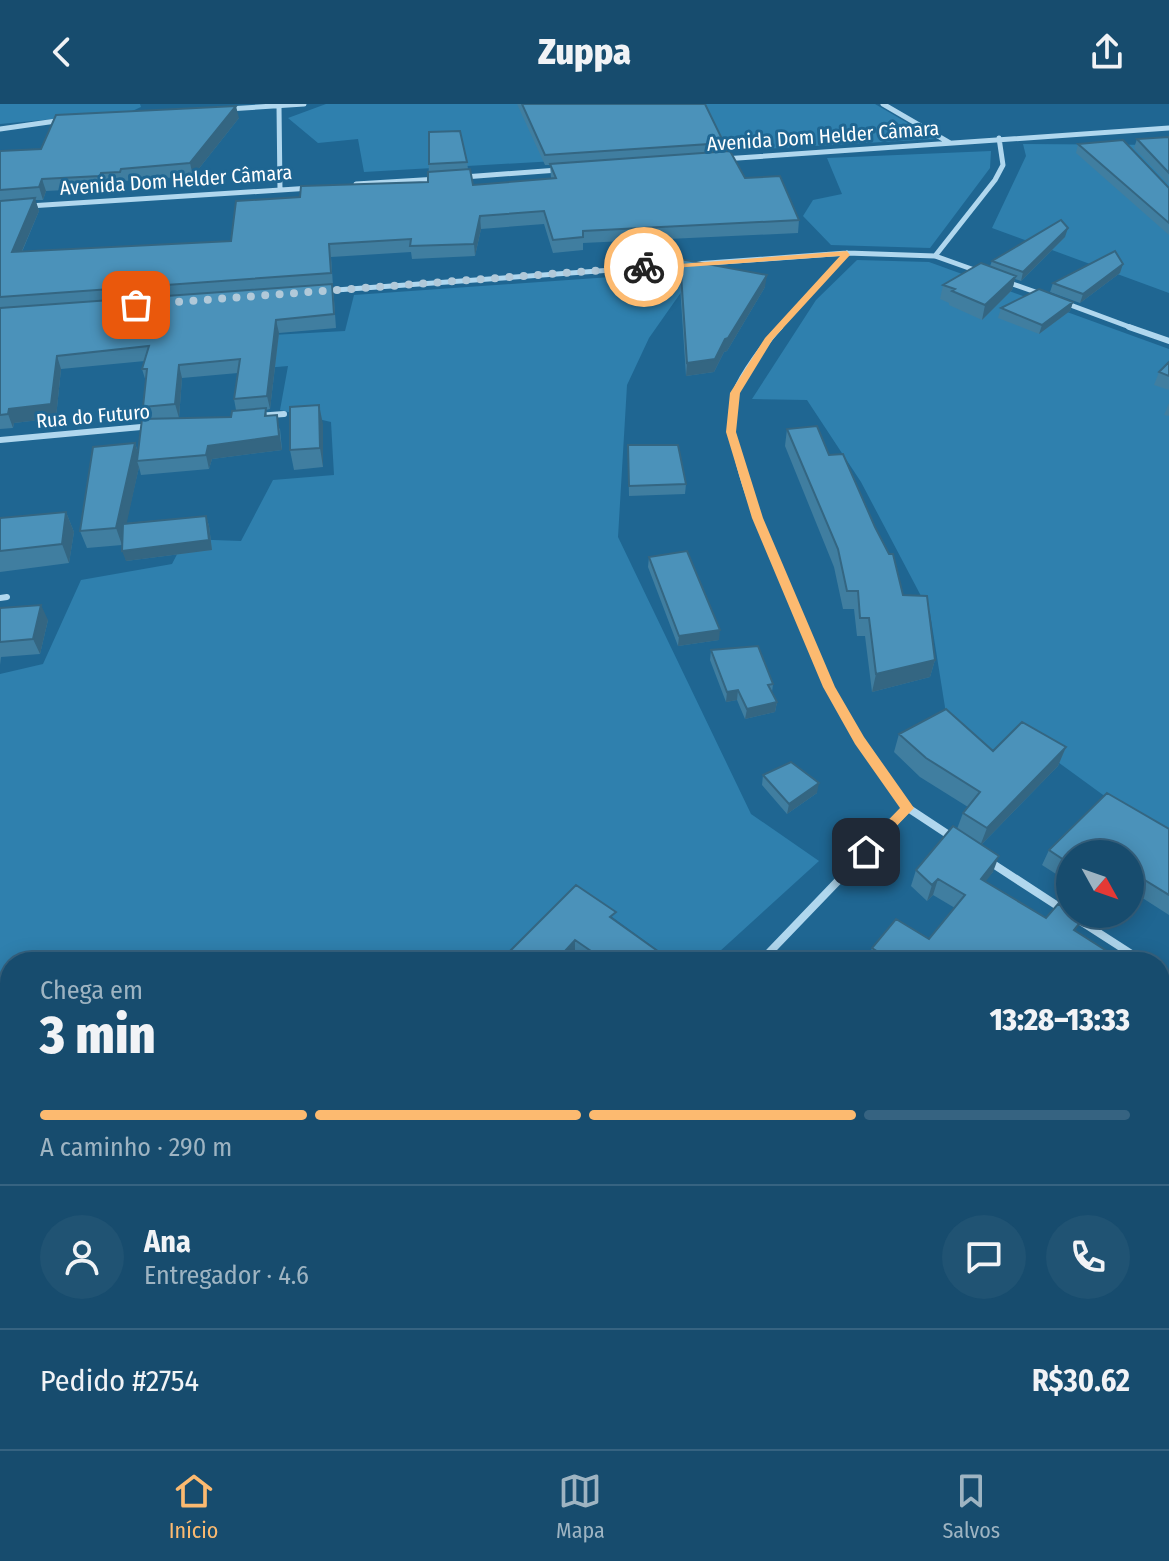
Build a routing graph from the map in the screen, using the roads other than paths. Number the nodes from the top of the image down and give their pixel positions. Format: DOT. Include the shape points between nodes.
graph roads {
  1 [pos="304,104"];
  2 [pos="883,104"];
  3 [pos="279,106"];
  4 [pos="217,110"];
  5 [pos="76,120"];
  6 [pos="1169,128"];
  7 [pos="0,129"];
  8 [pos="1112,132"];
  9 [pos="999,138"];
  10 [pos="1122,142"];
  11 [pos="950,143"];
  12 [pos="717,160"];
  13 [pos="561,170"];
  14 [pos="343,185"];
  15 [pos="312,187"];
  16 [pos="280,190"];
  17 [pos="16,207"];
  18 [pos="847,253"];
  19 [pos="935,256"];
  20 [pos="312,292"];
  21 [pos="1169,341"];
  22 [pos="284,414"];
  23 [pos="252,417"];
  24 [pos="158,426"];
  25 [pos="0,440"];
  26 [pos="908,808"];
  27 [pos="970,849"];
  28 [pos="983,857"];
  29 [pos="1056,905"];
  30 [pos="1092,928"];
  31 [pos="770,952"];
  32 [pos="1129,952"];
  1 -- 3 [label="street"];
  2 -- 11 [label="street"];
  3 -- 4 [label="street"];
  3 -- 16 [label="street"];
  5 -- 7 [label="street"];
  6 -- 8 [label="street, Avenida Dom Helder Câmara"];
  8 -- 9 [label="street, Avenida Dom Helder Câmara"];
  8 -- 10 [label="street"];
  9 -- 11 [label="street, Avenida Dom Helder Câmara"];
  9 -- 19 [label="street" via="1003,165 995,180"];
  11 -- 12 [label="street, Avenida Dom Helder Câmara"];
  13 -- 14 [label="street"];
  15 -- 16 [label="street, Avenida Dom Helder Câmara"];
  16 -- 17 [label="street, Avenida Dom Helder Câmara"];
  18 -- 19 [label="street"];
  18 -- 20 [label="street"];
  18 -- 26 [label="street" via="769,338 735,393 731,432 757,518 829,687 859,741"];
  19 -- 21 [label="street"];
  22 -- 23 [label="street"];
  24 -- 25 [label="street, Rua do Futuro"];
  26 -- 27 [label="street"];
  26 -- 31 [label="street"];
  28 -- 29 [label="street"];
  30 -- 32 [label="street"];
}
